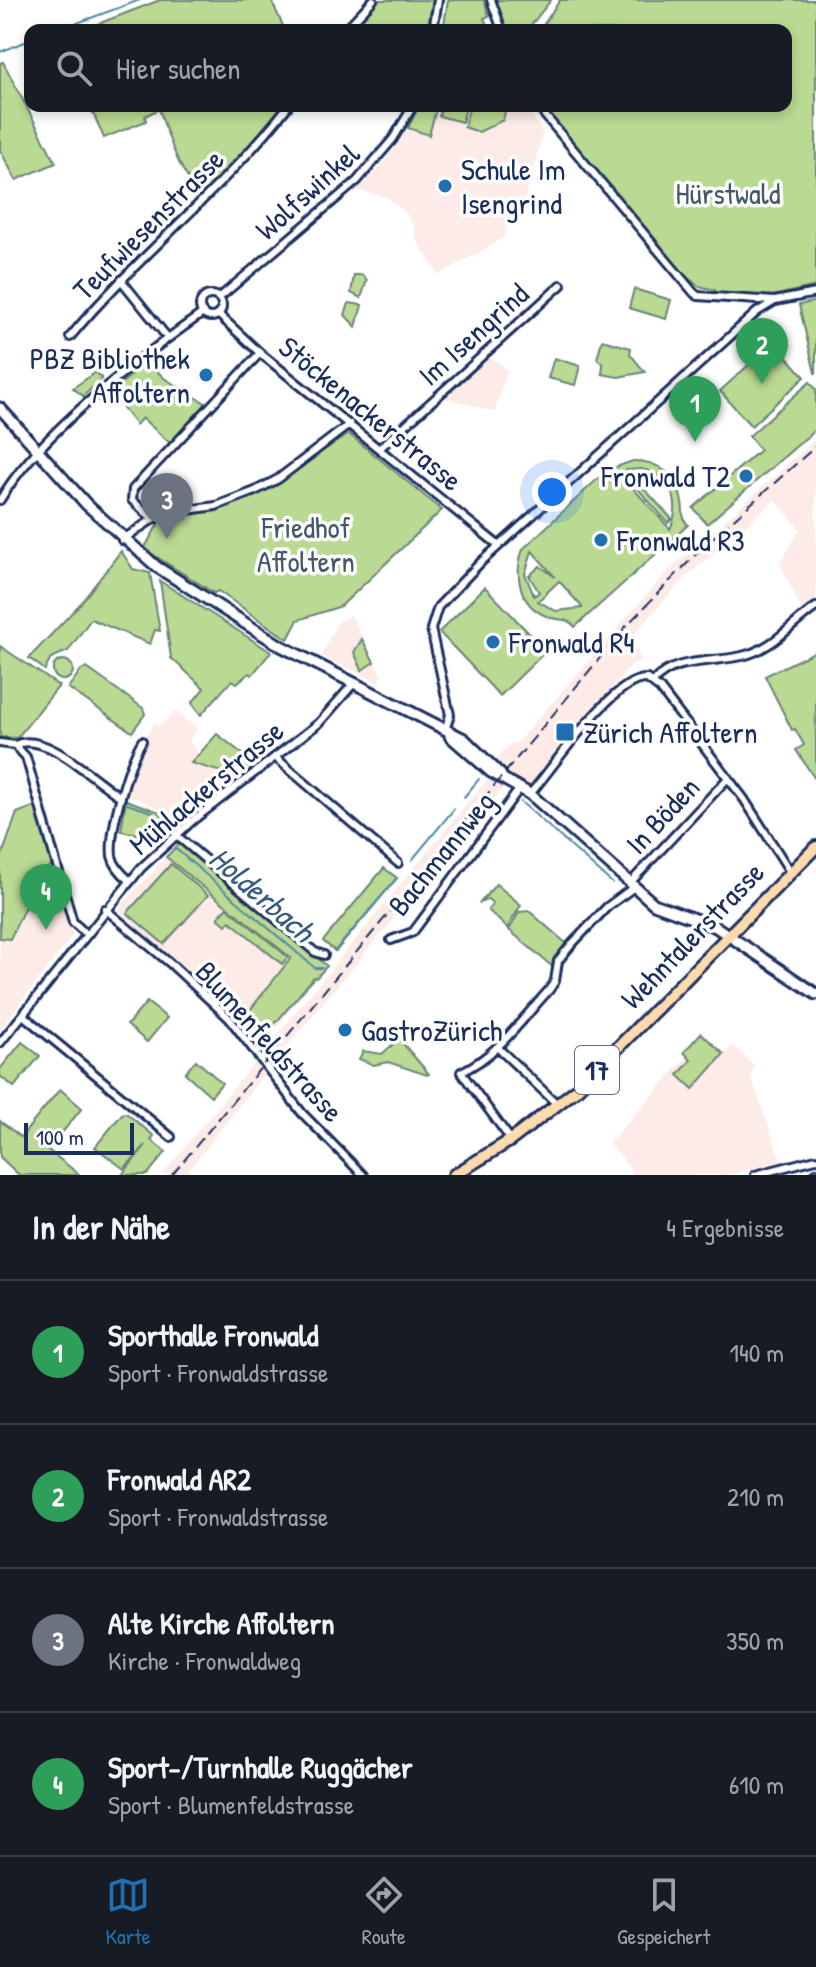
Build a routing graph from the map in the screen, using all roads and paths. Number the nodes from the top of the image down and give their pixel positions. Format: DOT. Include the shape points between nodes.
graph roads {
  1 [pos="373,0"];
  2 [pos="438,0"];
  3 [pos="491,0"];
  4 [pos="351,24"];
  5 [pos="434,24"];
  6 [pos="500,24"];
  7 [pos="283,112"];
  8 [pos="409,112"];
  9 [pos="542,112"];
  10 [pos="121,280"];
  11 [pos="561,285"];
  12 [pos="816,293"];
  13 [pos="219,298"];
  14 [pos="775,301"];
  15 [pos="203,313"];
  16 [pos="218,314"];
  17 [pos="70,337"];
  18 [pos="167,337"];
  19 [pos="260,353"];
  20 [pos="0,408"];
  21 [pos="350,424"];
  22 [pos="380,448"];
  23 [pos="40,452"];
  24 [pos="0,500"];
  25 [pos="153,519"];
  26 [pos="122,540"];
  27 [pos="498,545"];
  28 [pos="816,607"];
  29 [pos="354,682"];
  30 [pos="653,682"];
  31 [pos="445,730"];
  32 [pos="142,741"];
  33 [pos="0,743"];
  34 [pos="15,745"];
  35 [pos="275,757"];
  36 [pos="728,778"];
  37 [pos="520,788"];
  38 [pos="530,794"];
  39 [pos="121,797"];
  40 [pos="176,835"];
  41 [pos="816,847"];
  42 [pos="398,863"];
  43 [pos="789,870"];
  44 [pos="130,881"];
  45 [pos="632,885"];
  46 [pos="105,909"];
  47 [pos="85,933"];
  48 [pos="729,936"];
  49 [pos="391,940"];
  50 [pos="324,955"];
  51 [pos="816,994"];
  52 [pos="24,1016"];
  53 [pos="0,1043"];
  54 [pos="497,1047"];
  55 [pos="558,1105"];
  56 [pos="171,1137"];
  57 [pos="511,1140"];
  58 [pos="816,1159"];
  59 [pos="363,1175"];
  60 [pos="454,1175"];
  61 [pos="755,1175"];
  1 -- 4 [label="street"];
  2 -- 5 [label="street"];
  3 -- 6 [label="street"];
  7 -- 10 [label="street, Teufwiesenstrasse" via="231,173"];
  8 -- 13 [label="street, Wolfswinkel" via="357,181"];
  9 -- 14 [label="street" via="694,293"];
  10 -- 17 [label="street, Teufwiesenstrasse"];
  10 -- 18 [label="street"];
  11 -- 22 [label="street, Im Isengrind"];
  12 -- 14 [label="street"];
  13 -- 15 [label="street" via="205,297"];
  13 -- 16 [label="street"];
  14 -- 27 [label="street"];
  15 -- 16 [label="street"];
  15 -- 18 [label="street"];
  16 -- 19 [label="street, Stöckenackerstrasse"];
  18 -- 23 [label="street"];
  19 -- 21 [label="street, Stöckenackerstrasse"];
  19 -- 25 [label="street" via="133,489 132,500"];
  20 -- 23 [label="street"];
  21 -- 22 [label="street, Stöckenackerstrasse"];
  21 -- 25 [label="street" via="278,479 231,503"];
  22 -- 27 [label="street, Stöckenackerstrasse"];
  23 -- 24 [label="street"];
  23 -- 26 [label="street"];
  25 -- 26 [label="street"];
  26 -- 29 [label="street" via="281,646"];
  27 -- 31 [label="street" via="443,600 434,616 432,642 450,715"];
  28 -- 30 [label="street" via="763,649 669,667"];
  29 -- 31 [label="street"];
  29 -- 35 [label="street, Mühlackerstrasse" via="319,723"];
  30 -- 36 [label="street"];
  30 -- 38 [label="street" via="638,678 618,690"];
  31 -- 37 [label="street" via="464,739"];
  32 -- 39 [label="street"];
  33 -- 34 [label="street"];
  34 -- 39 [label="street" via="33,741"];
  34 -- 47 [label="street" via="26,757 73,922"];
  35 -- 40 [label="street, Mühlackerstrasse"];
  35 -- 42 [label="street"];
  36 -- 43 [label="street"];
  36 -- 45 [label="street, In Böden"];
  37 -- 38 [label="street"];
  37 -- 49 [label="street, Bachmannweg" via="413,932"];
  38 -- 45 [label="street"];
  39 -- 44 [label="street" via="112,855"];
  40 -- 44 [label="street, Mühlackerstrasse"];
  40 -- 50 [label="street"];
  41 -- 43 [label="main road, Wehntalerstrasse / 17"];
  43 -- 48 [label="main road, Wehntalerstrasse / 17"];
  44 -- 46 [label="street, Mühlackerstrasse"];
  45 -- 48 [label="street" via="662,909 703,921"];
  45 -- 54 [label="street, In Böden" via="571,945 558,961 549,990"];
  46 -- 47 [label="street, Mühlackerstrasse"];
  46 -- 59 [label="street, Blumenfeldstrasse" via="229,1018 302,1113"];
  47 -- 52 [label="street, Mühlackerstrasse"];
  48 -- 51 [label="street"];
  48 -- 55 [label="main road, Wehntalerstrasse / 17"];
  52 -- 53 [label="street, Mühlackerstrasse"];
  52 -- 56 [label="street"];
  54 -- 55 [label="street"];
  54 -- 57 [label="street, In Böden" via="461,1072"];
  55 -- 57 [label="main road, Wehntalerstrasse / 17"];
  57 -- 60 [label="main road, Wehntalerstrasse / 17"];
  58 -- 61 [label="street"];
}
